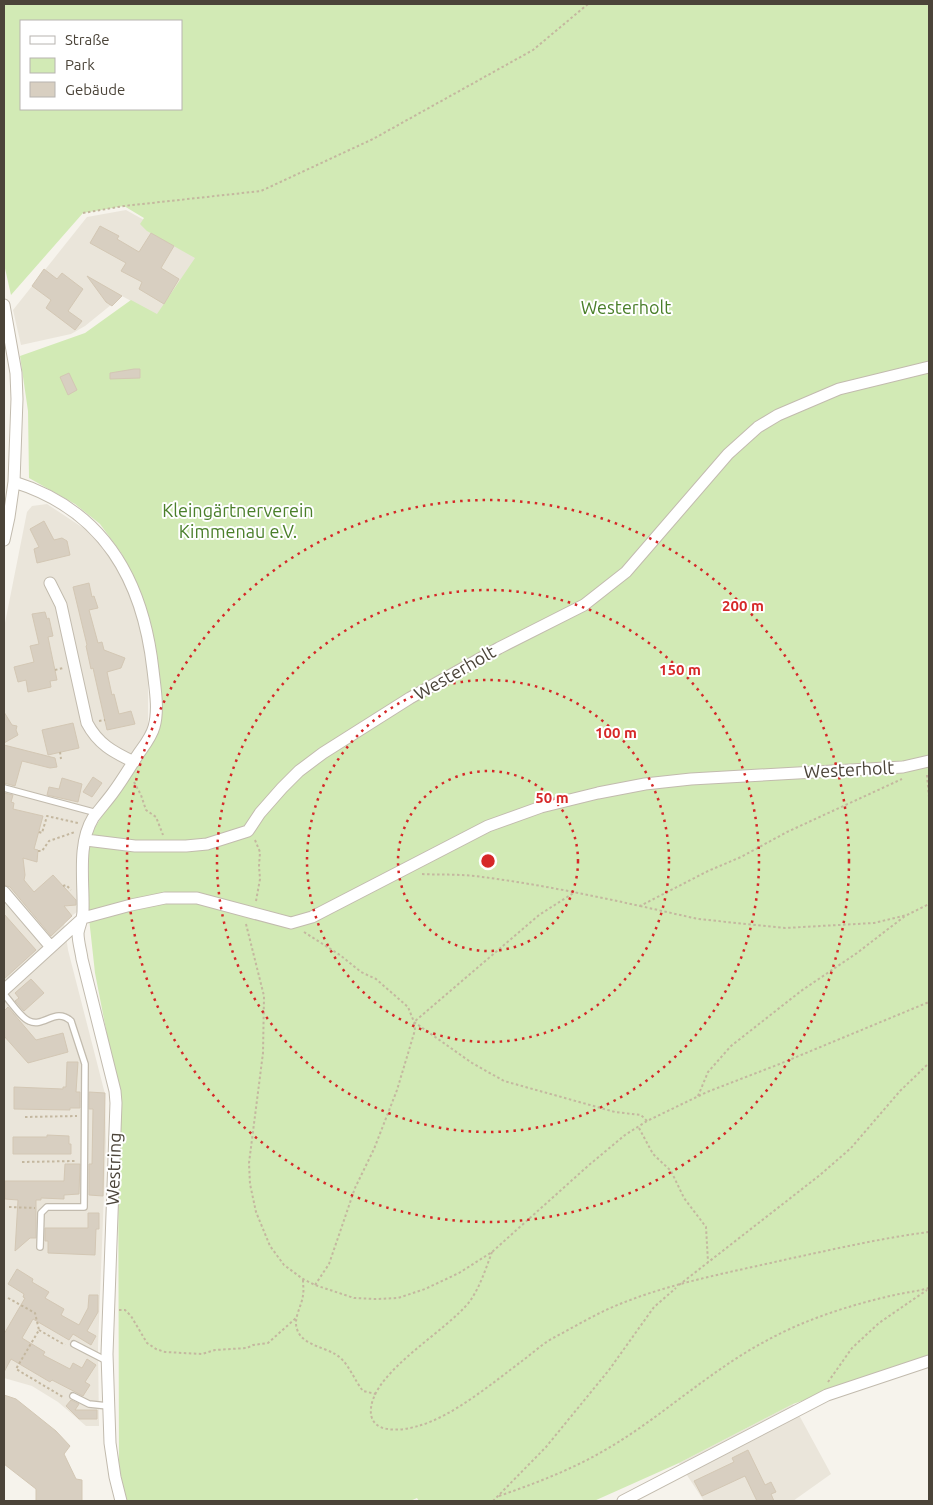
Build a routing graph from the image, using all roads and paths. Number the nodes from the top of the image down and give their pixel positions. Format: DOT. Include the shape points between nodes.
graph roads {
  1 [pos="588,4"];
  2 [pos="83,213"];
  3 [pos="4,306"];
  4 [pos="929,367"];
  5 [pos="14,482"];
  6 [pos="4,540"];
  7 [pos="50,583"];
  8 [pos="60,752"];
  9 [pos="61,759"];
  10 [pos="927,762"];
  11 [pos="130,767"];
  12 [pos="903,779"];
  13 [pos="4,788"];
  14 [pos="929,796"];
  15 [pos="97,813"];
  16 [pos="85,825"];
  17 [pos="248,831"];
  18 [pos="39,832"];
  19 [pos="81,837"];
  20 [pos="168,847"];
  21 [pos="38,851"];
  22 [pos="419,874"];
  23 [pos="4,892"];
  24 [pos="575,892"];
  25 [pos="929,904"];
  26 [pos="640,906"];
  27 [pos="246,912"];
  28 [pos="907,915"];
  29 [pos="83,918"];
  30 [pos="291,923"];
  31 [pos="51,947"];
  32 [pos="4,990"];
  33 [pos="4,994"];
  34 [pos="929,1002"];
  35 [pos="414,1022"];
  36 [pos="929,1063"];
  37 [pos="698,1096"];
  38 [pos="84,1116"];
  39 [pos="25,1117"];
  40 [pos="647,1121"];
  41 [pos="638,1128"];
  42 [pos="84,1161"];
  43 [pos="22,1162"];
  44 [pos="10,1207"];
  45 [pos="47,1207"];
  46 [pos="929,1232"];
  47 [pos="40,1247"];
  48 [pos="492,1252"];
  49 [pos="708,1262"];
  50 [pos="303,1279"];
  51 [pos="315,1285"];
  52 [pos="678,1286"];
  53 [pos="929,1289"];
  54 [pos="8,1298"];
  55 [pos="108,1310"];
  56 [pos="296,1318"];
  57 [pos="39,1330"];
  58 [pos="74,1344"];
  59 [pos="107,1361"];
  60 [pos="929,1361"];
  61 [pos="376,1394"];
  62 [pos="827,1395"];
  63 [pos="73,1396"];
  64 [pos="108,1406"];
  65 [pos="498,1496"];
  66 [pos="121,1501"];
  67 [pos="493,1501"];
  68 [pos="623,1501"];
  1 -- 2 [label="path" via="533,50 372,139 261,190"];
  3 -- 5 [label="street" via="16,374"];
  4 -- 17 [label="street, Westerholt" via="839,389 758,427 728,454 614,583 584,605 410,698 323,753 288,782"];
  5 -- 6 [label="street"];
  5 -- 11 [label="street, Westring" via="62,503 89,524 107,542 136,599 152,663 156,719 150,737"];
  7 -- 11 [label="street" via="61,605 87,724 103,745"];
  8 -- 9 [label="path"];
  10 -- 14 [label="path"];
  10 -- 30 [label="street, Westerholt" via="903,767 645,784 541,807 488,826 312,917"];
  11 -- 15 [label="street, Westring"];
  11 -- 20 [label="path" via="146,810 156,817"];
  12 -- 26 [label="path" via="787,832"];
  13 -- 15 [label="lane"];
  15 -- 19 [label="street, Westring"];
  16 -- 18 [label="path" via="47,816 42,833"];
  17 -- 20 [label="street" via="207,844"];
  17 -- 27 [label="path" via="260,852 260,879 258,895"];
  19 -- 20 [label="street" via="135,846"];
  19 -- 21 [label="path" via="75,832 49,841 42,851"];
  19 -- 29 [label="street, Westring"];
  22 -- 24 [label="path" via="473,876"];
  23 -- 31 [label="street"];
  24 -- 26 [label="path"];
  24 -- 35 [label="path" via="539,915"];
  25 -- 28 [label="path"];
  26 -- 28 [label="path" via="698,918 785,928 874,923"];
  27 -- 29 [label="street" via="208,900 166,898"];
  27 -- 30 [label="street"];
  27 -- 50 [label="path" via="264,996 264,1054 248,1163 250,1184 256,1212 270,1246 284,1265"];
  28 -- 37 [label="path" via="731,1046 708,1072"];
  29 -- 31 [label="street"];
  29 -- 55 [label="street, Westring" via="78,940 116,1103"];
  30 -- 35 [label="path" via="376,979 408,1007"];
  31 -- 32 [label="street"];
  33 -- 38 [label="lane" via="27,1021 35,1023 66,1016 71,1021 85,1064"];
  34 -- 37 [label="path"];
  35 -- 40 [label="path" via="504,1081 615,1112 641,1115"];
  35 -- 51 [label="path" via="415,1030 398,1090 355,1188 329,1264"];
  36 -- 49 [label="path" via="851,1148"];
  37 -- 40 [label="path"];
  38 -- 39 [label="path"];
  38 -- 42 [label="lane"];
  40 -- 41 [label="path"];
  41 -- 48 [label="path" via="589,1165"];
  41 -- 49 [label="path" via="653,1154 671,1171 684,1198 706,1227"];
  42 -- 43 [label="path"];
  42 -- 45 [label="lane" via="84,1207"];
  44 -- 45 [label="path"];
  45 -- 47 [label="lane" via="41,1213"];
  46 -- 52 [label="path" via="816,1253"];
  48 -- 51 [label="path" via="451,1277 398,1298 354,1298"];
  48 -- 61 [label="path" via="470,1300 398,1366"];
  49 -- 52 [label="path"];
  50 -- 51 [label="path"];
  50 -- 56 [label="path" via="303,1295"];
  52 -- 61 [label="path" via="607,1310 550,1339 461,1405 422,1425 404,1430 380,1427 372,1418 371,1408"];
  52 -- 65 [label="path" via="654,1307 598,1385 546,1448"];
  53 -- 62 [label="path" via="879,1323 852,1348 828,1380"];
  53 -- 65 [label="path" via="898,1294 818,1318 763,1342 587,1461"];
  54 -- 57 [label="path" via="35,1313"];
  55 -- 56 [label="path" via="124,1310 147,1343 156,1349 202,1354 268,1344"];
  55 -- 59 [label="street, Westring"];
  56 -- 61 [label="path" via="297,1330 304,1339 336,1354 363,1391"];
  57 -- 58 [label="path" via="68,1347"];
  57 -- 63 [label="path" via="16,1369 61,1397"];
  58 -- 59 [label="lane"];
  59 -- 64 [label="street, Westring"];
  60 -- 62 [label="street"];
  62 -- 68 [label="street"];
  63 -- 64 [label="lane" via="89,1404"];
  64 -- 66 [label="street, Westring" via="112,1460"];
  65 -- 67 [label="path"];
}
